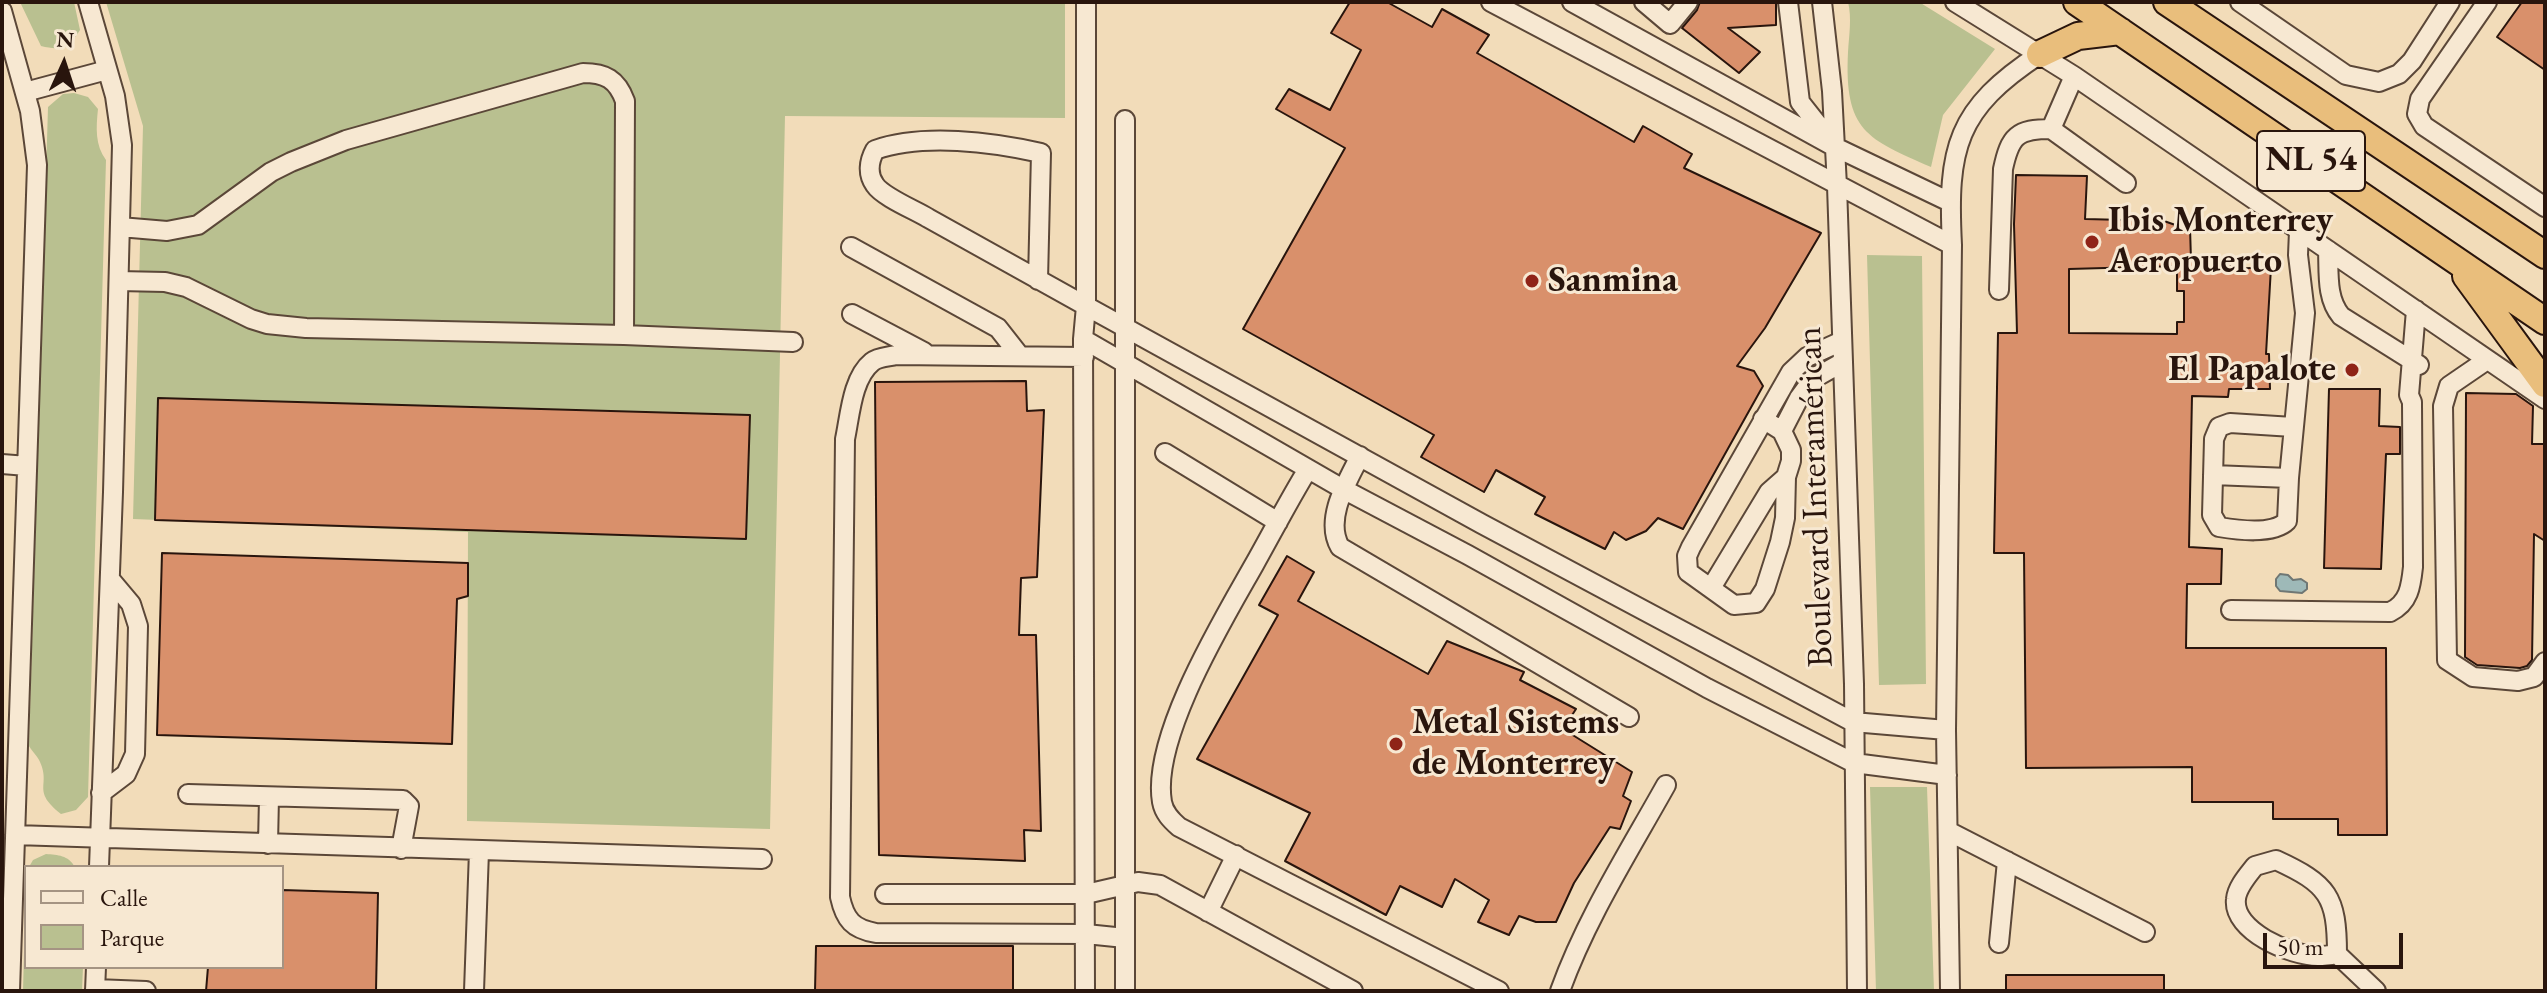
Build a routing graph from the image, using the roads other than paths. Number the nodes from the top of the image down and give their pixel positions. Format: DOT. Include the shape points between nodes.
graph roads {
  1 [pos="88,2"];
  2 [pos="1086,2"];
  3 [pos="1491,2"];
  4 [pos="1572,2"];
  5 [pos="1644,2"];
  6 [pos="1688,2"];
  7 [pos="1788,2"];
  8 [pos="1822,2"];
  9 [pos="1955,2"];
  10 [pos="2077,2"];
  11 [pos="2167,2"];
  12 [pos="2190,2"];
  13 [pos="2240,2"];
  14 [pos="2450,2"];
  15 [pos="2487,2"];
  16 [pos="2,11"];
  17 [pos="2120,31"];
  18 [pos="1656,50"];
  19 [pos="2040,54"];
  20 [pos="107,70"];
  21 [pos="2074,76"];
  22 [pos="1644,82"];
  23 [pos="2292,85"];
  24 [pos="25,92"];
  25 [pos="1125,120"];
  26 [pos="2051,129"];
  27 [pos="1835,147"];
  28 [pos="2126,183"];
  29 [pos="1837,186"];
  30 [pos="1950,202"];
  31 [pos="2545,207"];
  32 [pos="120,227"];
  33 [pos="2299,231"];
  34 [pos="1952,245"];
  35 [pos="851,247"];
  36 [pos="2328,250"];
  37 [pos="2545,255"];
  38 [pos="2455,260"];
  39 [pos="1038,280"];
  40 [pos="119,281"];
  41 [pos="1999,290"];
  42 [pos="1086,306"];
  43 [pos="2419,313"];
  44 [pos="852,314"];
  45 [pos="2545,321"];
  46 [pos="1124,326"];
  47 [pos="624,335"];
  48 [pos="1842,341"];
  49 [pos="793,342"];
  50 [pos="1084,348"];
  51 [pos="928,354"];
  52 [pos="1020,356"];
  53 [pos="2487,360"];
  54 [pos="1125,361"];
  55 [pos="1843,362"];
  56 [pos="2415,364"];
  57 [pos="2545,384"];
  58 [pos="2545,399"];
  59 [pos="1763,419"];
  60 [pos="2293,427"];
  61 [pos="1782,431"];
  62 [pos="1165,453"];
  63 [pos="1360,456"];
  64 [pos="2,464"];
  65 [pos="27,466"];
  66 [pos="1308,469"];
  67 [pos="2213,475"];
  68 [pos="1786,477"];
  69 [pos="2289,478"];
  70 [pos="1343,489"];
  71 [pos="1278,522"];
  72 [pos="1482,524"];
  73 [pos="1468,555"];
  74 [pos="110,579"];
  75 [pos="1711,588"];
  76 [pos="2231,610"];
  77 [pos="2545,662"];
  78 [pos="1629,717"];
  79 [pos="1853,722"];
  80 [pos="1946,730"];
  81 [pos="1854,763"];
  82 [pos="1947,775"];
  83 [pos="1666,785"];
  84 [pos="101,793"];
  85 [pos="188,794"];
  86 [pos="269,797"];
  87 [pos="1948,831"];
  88 [pos="15,835"];
  89 [pos="99,840"];
  90 [pos="268,844"];
  91 [pos="401,849"];
  92 [pos="479,851"];
  93 [pos="1236,855"];
  94 [pos="762,859"];
  95 [pos="2007,861"];
  96 [pos="99,865"];
  97 [pos="1126,885"];
  98 [pos="885,894"];
  99 [pos="1086,894"];
  100 [pos="1208,912"];
  101 [pos="2145,932"];
  102 [pos="1086,934"];
  103 [pos="1125,938"];
  104 [pos="1999,943"];
  105 [pos="2337,954"];
  106 [pos="96,969"];
  107 [pos="95,990"];
  108 [pos="10,991"];
  109 [pos="146,991"];
  110 [pos="474,991"];
  111 [pos="1085,991"];
  112 [pos="1125,991"];
  113 [pos="1353,991"];
  114 [pos="1499,991"];
  115 [pos="1560,991"];
  116 [pos="1857,991"];
  117 [pos="1950,991"];
  118 [pos="2376,991"];
  1 -- 20 [label="street"];
  2 -- 42 [label="street"];
  3 -- 22 [label="street"];
  4 -- 18 [label="street"];
  5 -- 6 [label="street" via="1670,24"];
  7 -- 27 [label="street" via="1800,102"];
  8 -- 27 [label="street, Boulevard Interamérican"];
  9 -- 19 [label="street"];
  10 -- 17 [label="highway, NL 54"];
  11 -- 23 [label="highway, NL 54"];
  12 -- 23 [label="street" via="2258,50"];
  13 -- 14 [label="street" via="2346,75 2379,82 2412,61"];
  15 -- 31 [label="street" via="2420,99 2417,114 2424,126"];
  16 -- 24 [label="street"];
  17 -- 19 [label="highway" via="2078,36"];
  17 -- 38 [label="highway, NL 54"];
  18 -- 22 [label="street"];
  18 -- 27 [label="street"];
  19 -- 21 [label="street"];
  19 -- 30 [label="street" via="2006,76 1961,134"];
  20 -- 24 [label="street"];
  20 -- 32 [label="street" via="120,122"];
  21 -- 26 [label="street"];
  21 -- 33 [label="street"];
  22 -- 29 [label="street"];
  23 -- 37 [label="highway, NL 54"];
  24 -- 65 [label="street" via="37,165"];
  25 -- 46 [label="street"];
  26 -- 28 [label="street"];
  26 -- 41 [label="street" via="2019,133 2006,155"];
  27 -- 29 [label="street, Boulevard Interamérican"];
  27 -- 30 [label="street"];
  29 -- 34 [label="street"];
  29 -- 48 [label="street, Boulevard Interamérican"];
  30 -- 34 [label="street"];
  32 -- 40 [label="street"];
  32 -- 47 [label="street" via="167,231 198,225 271,172 346,140 583,73 600,73 609,76 625,101"];
  33 -- 36 [label="street"];
  33 -- 60 [label="street" via="2305,313"];
  34 -- 80 [label="street"];
  35 -- 52 [label="street" via="998,328"];
  36 -- 43 [label="street"];
  36 -- 56 [label="street" via="2334,309"];
  38 -- 45 [label="highway, NL 54"];
  38 -- 57 [label="highway"];
  39 -- 39 [label="street" via="876,187 870,173 875,150 903,143 994,142 1041,153"];
  39 -- 42 [label="street"];
  40 -- 47 [label="street" via="186,287 267,324"];
  40 -- 74 [label="street"];
  42 -- 46 [label="street"];
  42 -- 50 [label="street"];
  43 -- 53 [label="street"];
  43 -- 56 [label="street"];
  44 -- 51 [label="street"];
  46 -- 54 [label="street"];
  46 -- 63 [label="street"];
  47 -- 49 [label="street"];
  48 -- 55 [label="street, Boulevard Interamérican"];
  48 -- 59 [label="street" via="1797,363"];
  50 -- 52 [label="street"];
  50 -- 54 [label="street"];
  50 -- 99 [label="street"];
  51 -- 52 [label="street"];
  51 -- 102 [label="street" via="874,360 865,369 845,439 843,912 850,924 876,933"];
  53 -- 58 [label="street"];
  53 -- 77 [label="street" via="2449,386 2443,406 2447,660 2473,677 2518,681 2534,677"];
  54 -- 66 [label="street"];
  54 -- 97 [label="street"];
  55 -- 61 [label="street" via="1813,379"];
  55 -- 79 [label="street, Boulevard Interamérican"];
  56 -- 76 [label="street" via="2409,395 2413,567 2399,608"];
  59 -- 61 [label="street"];
  59 -- 75 [label="street" via="1687,556 1688,572"];
  60 -- 67 [label="street" via="2219,427"];
  60 -- 69 [label="street"];
  61 -- 68 [label="street" via="1791,450"];
  62 -- 71 [label="street"];
  63 -- 70 [label="street"];
  63 -- 72 [label="street"];
  64 -- 65 [label="street"];
  65 -- 88 [label="street"];
  66 -- 70 [label="street"];
  66 -- 71 [label="street"];
  67 -- 69 [label="street"];
  67 -- 69 [label="street" via="2213,519 2219,527 2233,528 2284,524"];
  68 -- 75 [label="street" via="1769,492"];
  68 -- 75 [label="street" via="1780,542 1760,598 1734,605"];
  70 -- 73 [label="street"];
  70 -- 78 [label="street" via="1334,523 1340,547"];
  71 -- 93 [label="street" via="1203,656 1176,722 1162,783 1167,815 1179,827"];
  72 -- 73 [label="street"];
  72 -- 79 [label="street"];
  73 -- 81 [label="street"];
  74 -- 84 [label="street"];
  74 -- 84 [label="street" via="131,604 138,626 135,739 132,766"];
  79 -- 80 [label="street"];
  79 -- 81 [label="street, Boulevard Interamérican"];
  80 -- 82 [label="street"];
  81 -- 82 [label="street"];
  81 -- 116 [label="street, Boulevard Interamérican"];
  82 -- 87 [label="street"];
  83 -- 115 [label="street" via="1588,926"];
  84 -- 89 [label="street"];
  85 -- 86 [label="street"];
  86 -- 90 [label="street"];
  86 -- 91 [label="street" via="403,800 409,806"];
  87 -- 95 [label="street"];
  87 -- 117 [label="street"];
  88 -- 89 [label="street"];
  88 -- 108 [label="street"];
  89 -- 90 [label="street"];
  89 -- 96 [label="street"];
  90 -- 91 [label="street"];
  91 -- 92 [label="street"];
  92 -- 94 [label="street"];
  92 -- 110 [label="street"];
  93 -- 100 [label="street"];
  93 -- 114 [label="street"];
  95 -- 101 [label="street"];
  95 -- 104 [label="street"];
  97 -- 99 [label="street"];
  97 -- 100 [label="street" via="1160,885"];
  97 -- 103 [label="street"];
  98 -- 99 [label="street"];
  99 -- 102 [label="street"];
  100 -- 113 [label="street"];
  102 -- 103 [label="street"];
  102 -- 111 [label="street"];
  103 -- 112 [label="street"];
  105 -- 105 [label="street" via="2334,908 2318,883 2276,860 2255,866 2236,895 2237,914 2288,951"];
  105 -- 118 [label="street"];
  106 -- 107 [label="street"];
  107 -- 109 [label="street"];
}
